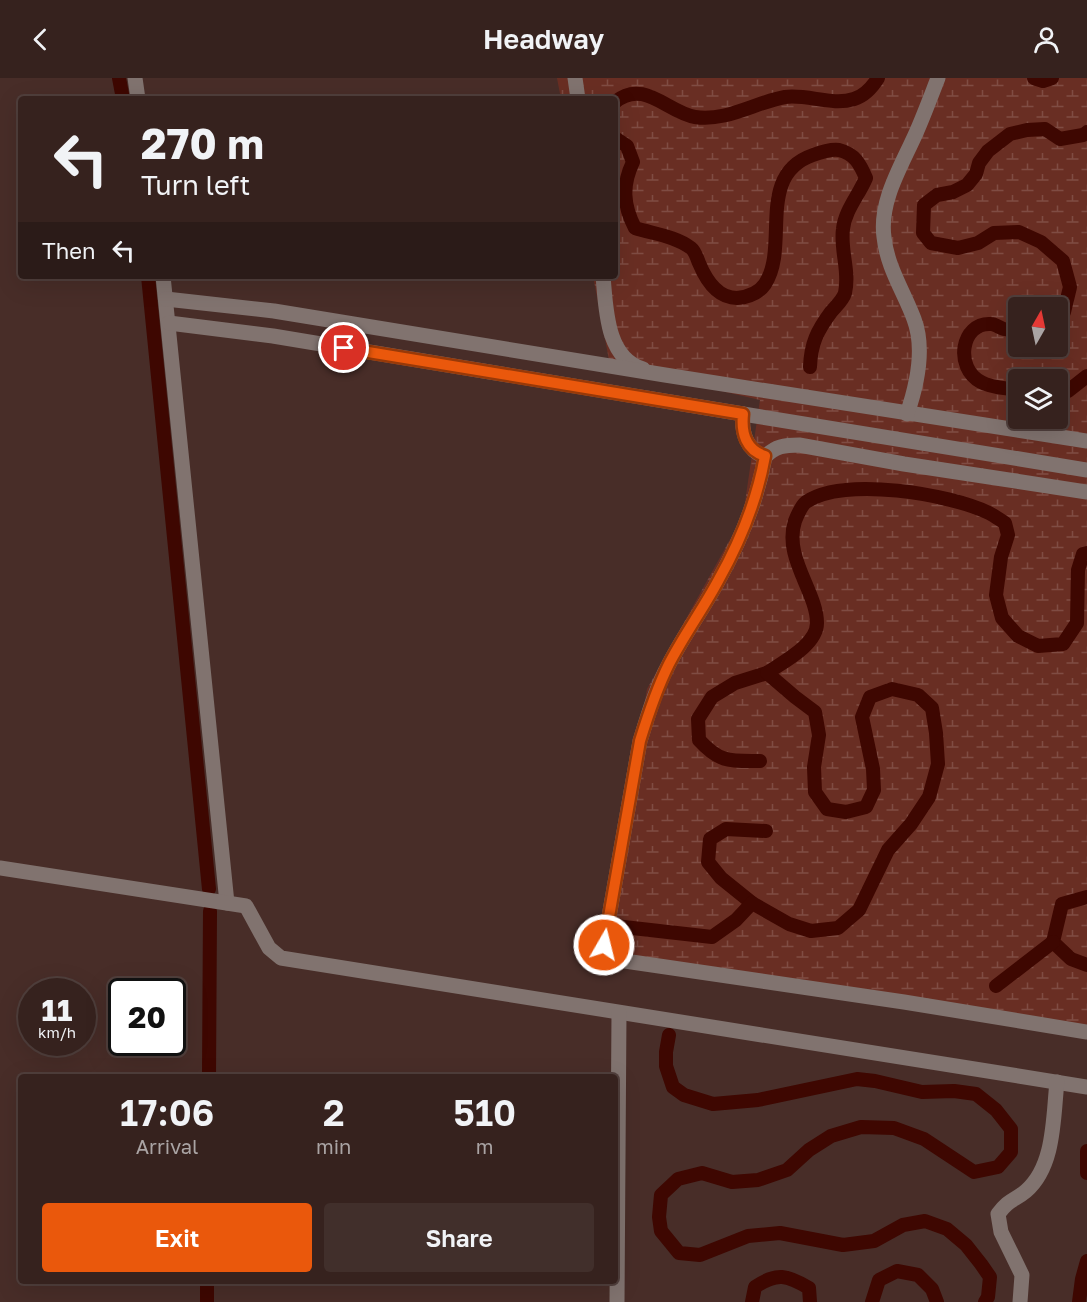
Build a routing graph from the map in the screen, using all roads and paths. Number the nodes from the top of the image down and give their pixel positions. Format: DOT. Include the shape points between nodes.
graph roads {
  1 [pos="135,78"];
  2 [pos="574,78"];
  3 [pos="938,78"];
  4 [pos="138,96"];
  5 [pos="577,96"];
  6 [pos="163,279"];
  7 [pos="603,279"];
  8 [pos="166,298"];
  9 [pos="169,323"];
  10 [pos="665,375"];
  11 [pos="743,414"];
  12 [pos="908,414"];
  13 [pos="1087,441"];
  14 [pos="765,456"];
  15 [pos="1087,470"];
  16 [pos="1087,492"];
  17 [pos="0,868"];
  18 [pos="227,903"];
  19 [pos="619,1013"];
  20 [pos="1087,1032"];
  21 [pos="1057,1082"];
  22 [pos="1087,1087"];
  23 [pos="618,1158"];
  24 [pos="617,1284"];
  25 [pos="617,1302"];
  26 [pos="1020,1302"];
  1 -- 4 [label="lane"];
  2 -- 5 [label="lane"];
  3 -- 12 [label="lane" via="885,210 884,237 891,266 915,321 919,348"];
  6 -- 8 [label="lane"];
  7 -- 10 [label="lane" via="607,318 616,346 635,366"];
  8 -- 9 [label="lane"];
  8 -- 10 [label="lane" via="274,311"];
  9 -- 11 [label="lane" via="273,336"];
  9 -- 18 [label="lane"];
  10 -- 12 [label="lane"];
  11 -- 14 [label="lane" via="741,427 745,439 756,453"];
  11 -- 15 [label="lane"];
  12 -- 13 [label="lane"];
  14 -- 16 [label="lane" via="783,446 799,445"];
  14 -- 20 [label="lane" via="738,543 669,664 640,741 604,945 606,952 618,960"];
  17 -- 18 [label="lane"];
  18 -- 19 [label="lane" via="246,906 269,948 281,958"];
  19 -- 21 [label="lane"];
  19 -- 23 [label="lane"];
  21 -- 22 [label="lane"];
  21 -- 26 [label="lane" via="1042,1172 1026,1191 1005,1203 998,1214 1000,1232 1022,1275"];
  24 -- 25 [label="lane"];
}
